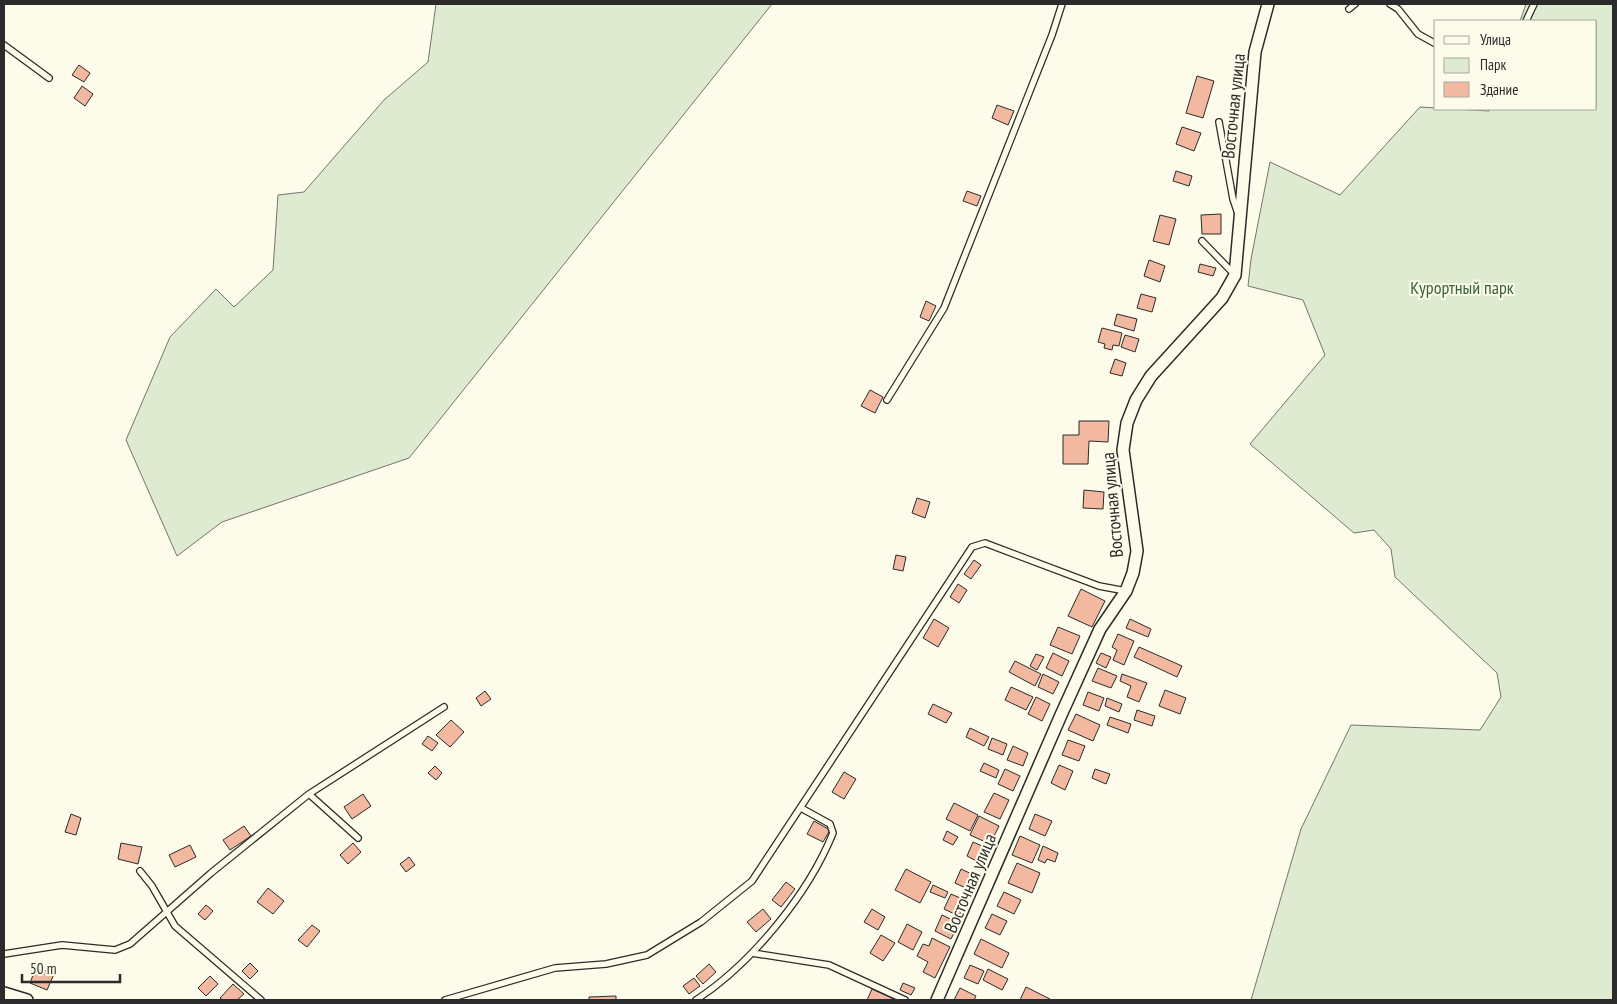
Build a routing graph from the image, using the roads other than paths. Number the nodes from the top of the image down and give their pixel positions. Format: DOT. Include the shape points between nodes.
graph roads {
  1 [pos="1062,4"];
  2 [pos="1268,4"];
  3 [pos="1355,4"];
  4 [pos="1390,4"];
  5 [pos="1534,4"];
  6 [pos="1349,9"];
  7 [pos="1526,20"];
  8 [pos="1434,43"];
  9 [pos="4,45"];
  10 [pos="49,78"];
  11 [pos="1219,122"];
  12 [pos="1240,220"];
  13 [pos="1202,241"];
  14 [pos="1235,275"];
  15 [pos="887,400"];
  16 [pos="1126,591"];
  17 [pos="444,707"];
  18 [pos="309,794"];
  19 [pos="801,808"];
  20 [pos="358,838"];
  21 [pos="140,871"];
  22 [pos="167,914"];
  23 [pos="752,953"];
  24 [pos="4,954"];
  25 [pos="4,993"];
  26 [pos="27,1000"];
  27 [pos="262,1000"];
  28 [pos="445,1000"];
  29 [pos="696,1000"];
  30 [pos="906,1000"];
  31 [pos="937,1000"];
  1 -- 15 [label="lane" via="944,308"];
  2 -- 12 [label="street, Восточная улица" via="1256,52"];
  3 -- 6 [label="lane"];
  4 -- 8 [label="lane" via="1418,34"];
  5 -- 7 [label="lane"];
  9 -- 10 [label="lane"];
  11 -- 12 [label="lane"];
  12 -- 14 [label="street, Восточная улица"];
  13 -- 14 [label="lane"];
  14 -- 16 [label="street, Восточная улица" via="1222,298 1151,376 1127,423 1123,450 1137,551"];
  16 -- 19 [label="lane" via="1099,586 985,543 972,547"];
  16 -- 31 [label="street, Восточная улица" via="1100,629 1084,663"];
  17 -- 18 [label="lane"];
  18 -- 20 [label="lane"];
  18 -- 22 [label="lane" via="211,873"];
  19 -- 23 [label="lane" via="830,824 833,833 826,852 806,884"];
  19 -- 28 [label="lane" via="752,881 701,922 647,955 606,964 556,968"];
  21 -- 22 [label="lane"];
  22 -- 24 [label="lane" via="130,944 115,950 62,945"];
  22 -- 27 [label="lane" via="175,926"];
  23 -- 29 [label="lane"];
  23 -- 30 [label="lane" via="829,965"];
  25 -- 26 [label="street"];
}
